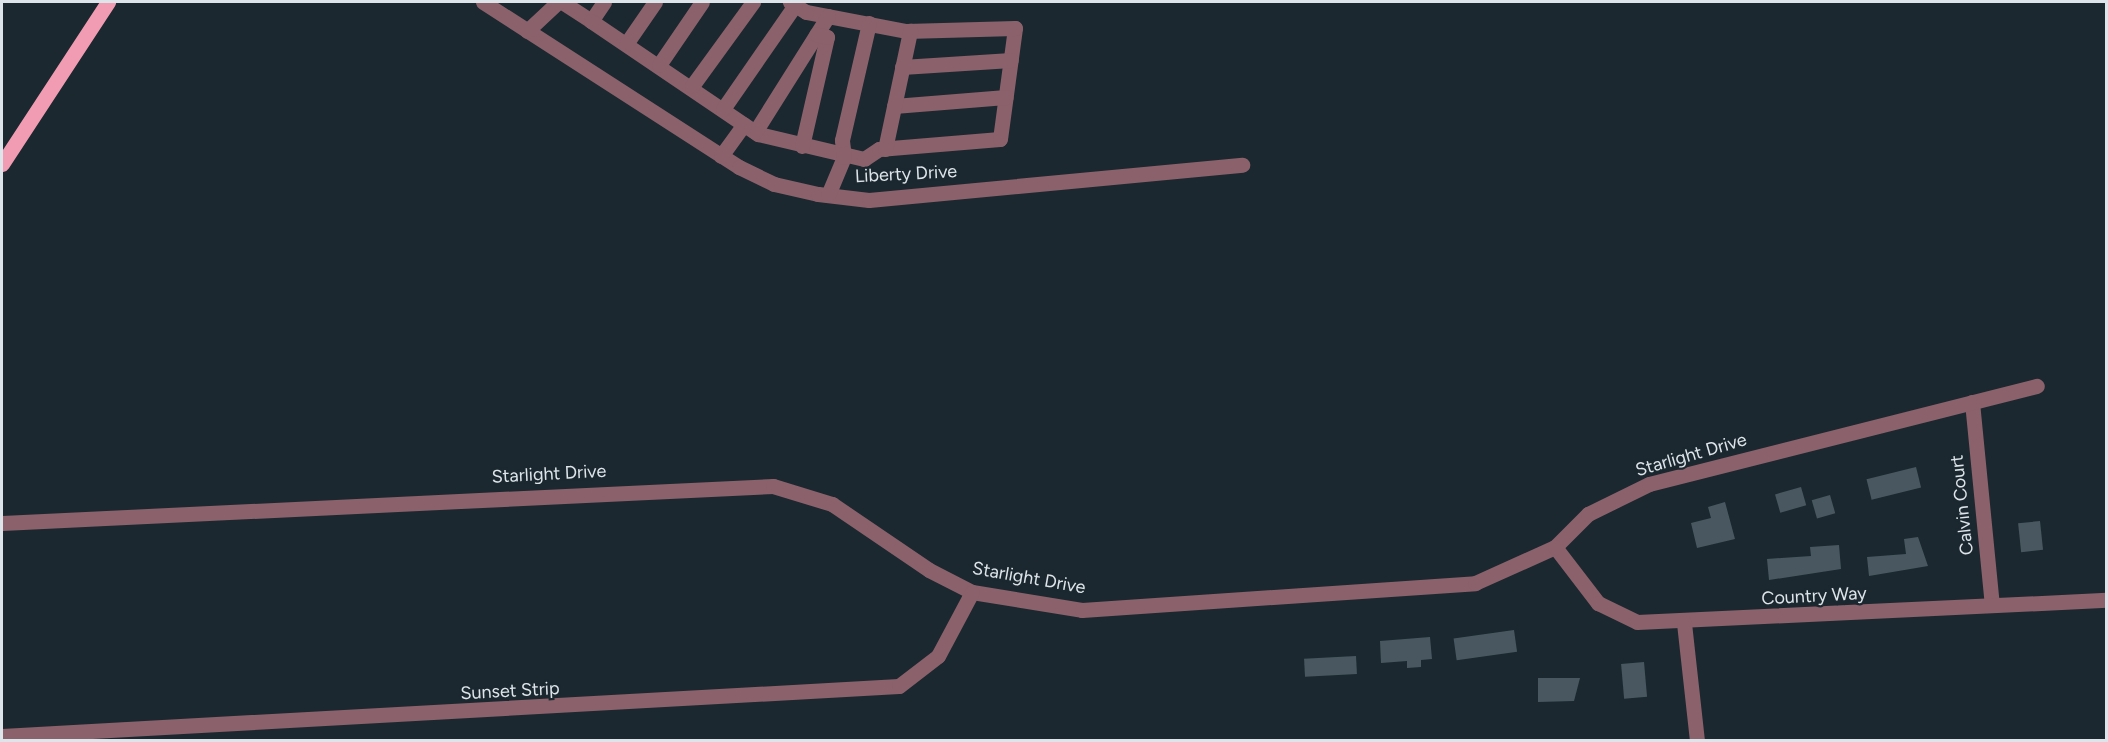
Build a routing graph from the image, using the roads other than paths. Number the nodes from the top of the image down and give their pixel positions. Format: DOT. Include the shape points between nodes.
graph roads {
  1 [pos="108,2"];
  2 [pos="483,2"];
  3 [pos="560,2"];
  4 [pos="604,2"];
  5 [pos="654,2"];
  6 [pos="702,2"];
  7 [pos="753,2"];
  8 [pos="792,3"];
  9 [pos="828,16"];
  10 [pos="591,21"];
  11 [pos="869,23"];
  12 [pos="527,31"];
  13 [pos="910,31"];
  14 [pos="816,34"];
  15 [pos="626,44"];
  16 [pos="1011,60"];
  17 [pos="659,65"];
  18 [pos="902,67"];
  19 [pos="692,86"];
  20 [pos="1006,97"];
  21 [pos="894,106"];
  22 [pos="723,109"];
  23 [pos="750,128"];
  24 [pos="802,146"];
  25 [pos="885,149"];
  26 [pos="721,156"];
  27 [pos="844,157"];
  28 [pos="2,164"];
  29 [pos="1242,165"];
  30 [pos="828,195"];
  31 [pos="2037,386"];
  32 [pos="1972,402"];
  33 [pos="2,523"];
  34 [pos="1555,547"];
  35 [pos="972,592"];
  36 [pos="2106,600"];
  37 [pos="1992,605"];
  38 [pos="1684,623"];
  39 [pos="2,736"];
  40 [pos="1697,741"];
  1 -- 28 [label="main road"];
  2 -- 12 [label="street, Liberty Drive"];
  3 -- 10 [label="street"];
  3 -- 12 [label="street"];
  4 -- 10 [label="street"];
  5 -- 15 [label="street"];
  6 -- 17 [label="street"];
  7 -- 19 [label="street"];
  8 -- 9 [label="street"];
  8 -- 22 [label="street"];
  9 -- 11 [label="street"];
  9 -- 14 [label="street"];
  10 -- 15 [label="street"];
  11 -- 13 [label="street"];
  11 -- 27 [label="street" via="842,140"];
  12 -- 26 [label="street, Liberty Drive"];
  13 -- 16 [label="street" via="1015,28"];
  13 -- 18 [label="street"];
  14 -- 23 [label="street"];
  14 -- 24 [label="street" via="827,38"];
  15 -- 17 [label="street"];
  16 -- 18 [label="street"];
  16 -- 20 [label="street"];
  17 -- 19 [label="street"];
  18 -- 21 [label="street"];
  19 -- 22 [label="street"];
  20 -- 21 [label="street"];
  20 -- 25 [label="street" via="1000,139"];
  21 -- 25 [label="street"];
  22 -- 23 [label="street"];
  23 -- 24 [label="street"];
  23 -- 26 [label="street"];
  24 -- 27 [label="street"];
  25 -- 27 [label="street" via="864,159"];
  26 -- 30 [label="street, Liberty Drive" via="774,184"];
  27 -- 30 [label="street"];
  29 -- 30 [label="street, Liberty Drive" via="869,200"];
  31 -- 32 [label="street, Starlight Drive"];
  32 -- 34 [label="street, Starlight Drive" via="1649,484 1588,514"];
  32 -- 37 [label="street, Calvin Court"];
  33 -- 35 [label="street, Starlight Drive" via="773,486 832,504 929,570"];
  34 -- 35 [label="street, Starlight Drive" via="1474,583 1082,610"];
  34 -- 38 [label="street, Country Way" via="1599,603 1637,622"];
  35 -- 39 [label="street, Sunset Strip" via="939,656 899,686"];
  36 -- 37 [label="street, Country Way"];
  37 -- 38 [label="street, Country Way"];
  38 -- 40 [label="street"];
}
